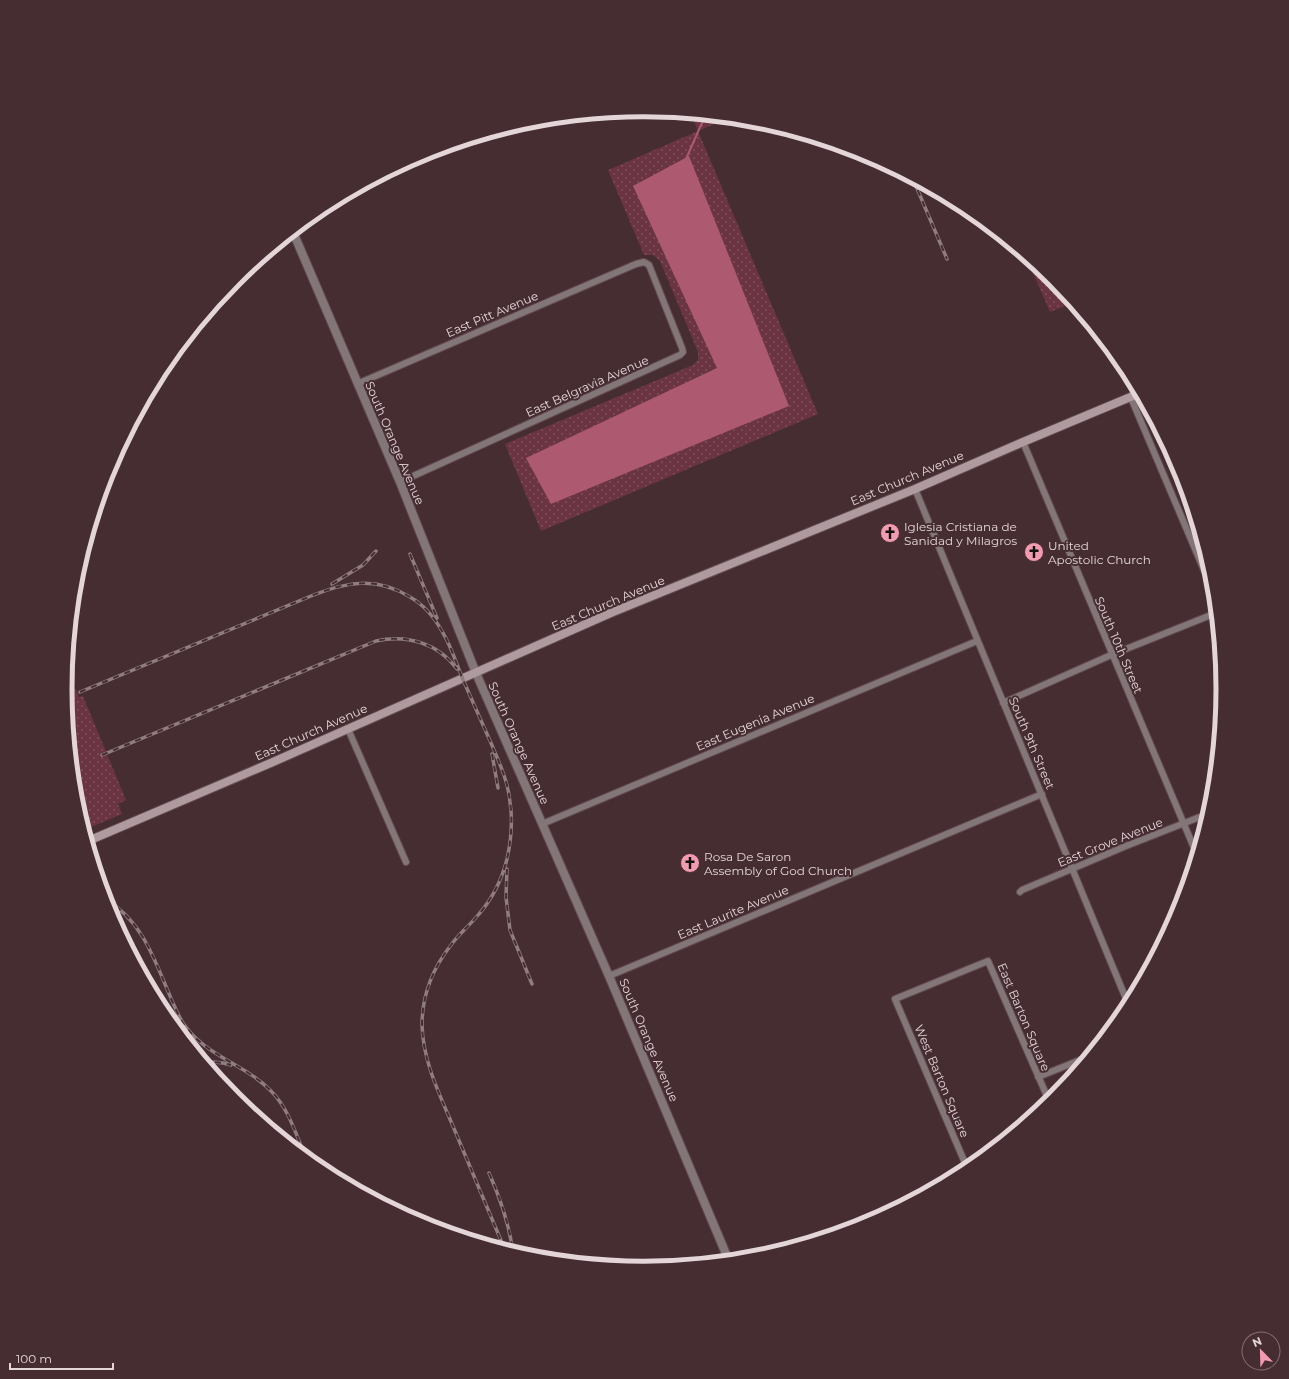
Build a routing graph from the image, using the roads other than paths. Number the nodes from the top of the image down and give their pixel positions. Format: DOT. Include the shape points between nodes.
graph roads {
  1 [pos="295,236"];
  2 [pos="636,264"];
  3 [pos="357,384"];
  4 [pos="1136,396"];
  5 [pos="1131,398"];
  6 [pos="1023,442"];
  7 [pos="400,482"];
  8 [pos="915,489"];
  9 [pos="1204,570"];
  10 [pos="1212,615"];
  11 [pos="977,641"];
  12 [pos="1112,655"];
  13 [pos="476,673"];
  14 [pos="1003,702"];
  15 [pos="348,728"];
  16 [pos="1042,794"];
  17 [pos="1202,816"];
  18 [pos="542,824"];
  19 [pos="1184,824"];
  20 [pos="92,839"];
  21 [pos="1194,849"];
  22 [pos="406,862"];
  23 [pos="1072,869"];
  24 [pos="1020,892"];
  25 [pos="988,961"];
  26 [pos="609,976"];
  27 [pos="1126,999"];
  28 [pos="1081,1060"];
  29 [pos="1038,1077"];
  30 [pos="1047,1096"];
  31 [pos="966,1164"];
  32 [pos="727,1256"];
  1 -- 3 [label="street, South Orange Avenue"];
  2 -- 3 [label="street, East Pitt Avenue"];
  2 -- 7 [label="street, East Belgravia Avenue" via="644,262 649,265 682,348 683,352 680,355"];
  3 -- 7 [label="street, South Orange Avenue"];
  4 -- 5 [label="main road, East Church Avenue"];
  5 -- 6 [label="main road, East Church Avenue"];
  5 -- 9 [label="street"];
  6 -- 8 [label="main road, East Church Avenue"];
  6 -- 12 [label="street, South 10th Street"];
  7 -- 13 [label="street, South Orange Avenue"];
  8 -- 11 [label="street, South 9th Street"];
  8 -- 13 [label="main road, East Church Avenue" via="615,611"];
  10 -- 12 [label="street"];
  11 -- 14 [label="street, South 9th Street"];
  11 -- 18 [label="street, East Eugenia Avenue"];
  12 -- 14 [label="street"];
  12 -- 19 [label="street, South 10th Street"];
  13 -- 15 [label="main road, East Church Avenue"];
  13 -- 18 [label="street, South Orange Avenue"];
  14 -- 16 [label="street, South 9th Street"];
  15 -- 20 [label="main road, East Church Avenue"];
  15 -- 22 [label="street"];
  16 -- 23 [label="street, South 9th Street"];
  16 -- 26 [label="street, East Laurite Avenue"];
  17 -- 19 [label="street, East Grove Avenue"];
  18 -- 26 [label="street, South Orange Avenue"];
  19 -- 21 [label="street, South 10th Street"];
  19 -- 23 [label="street, East Grove Avenue"];
  23 -- 24 [label="street, East Grove Avenue"];
  23 -- 27 [label="street, South 9th Street"];
  25 -- 29 [label="street, East Barton Square"];
  25 -- 31 [label="street, West Barton Square" via="895,999"];
  26 -- 32 [label="street, South Orange Avenue"];
  28 -- 29 [label="street"];
  29 -- 30 [label="street, East Barton Square"];
}
